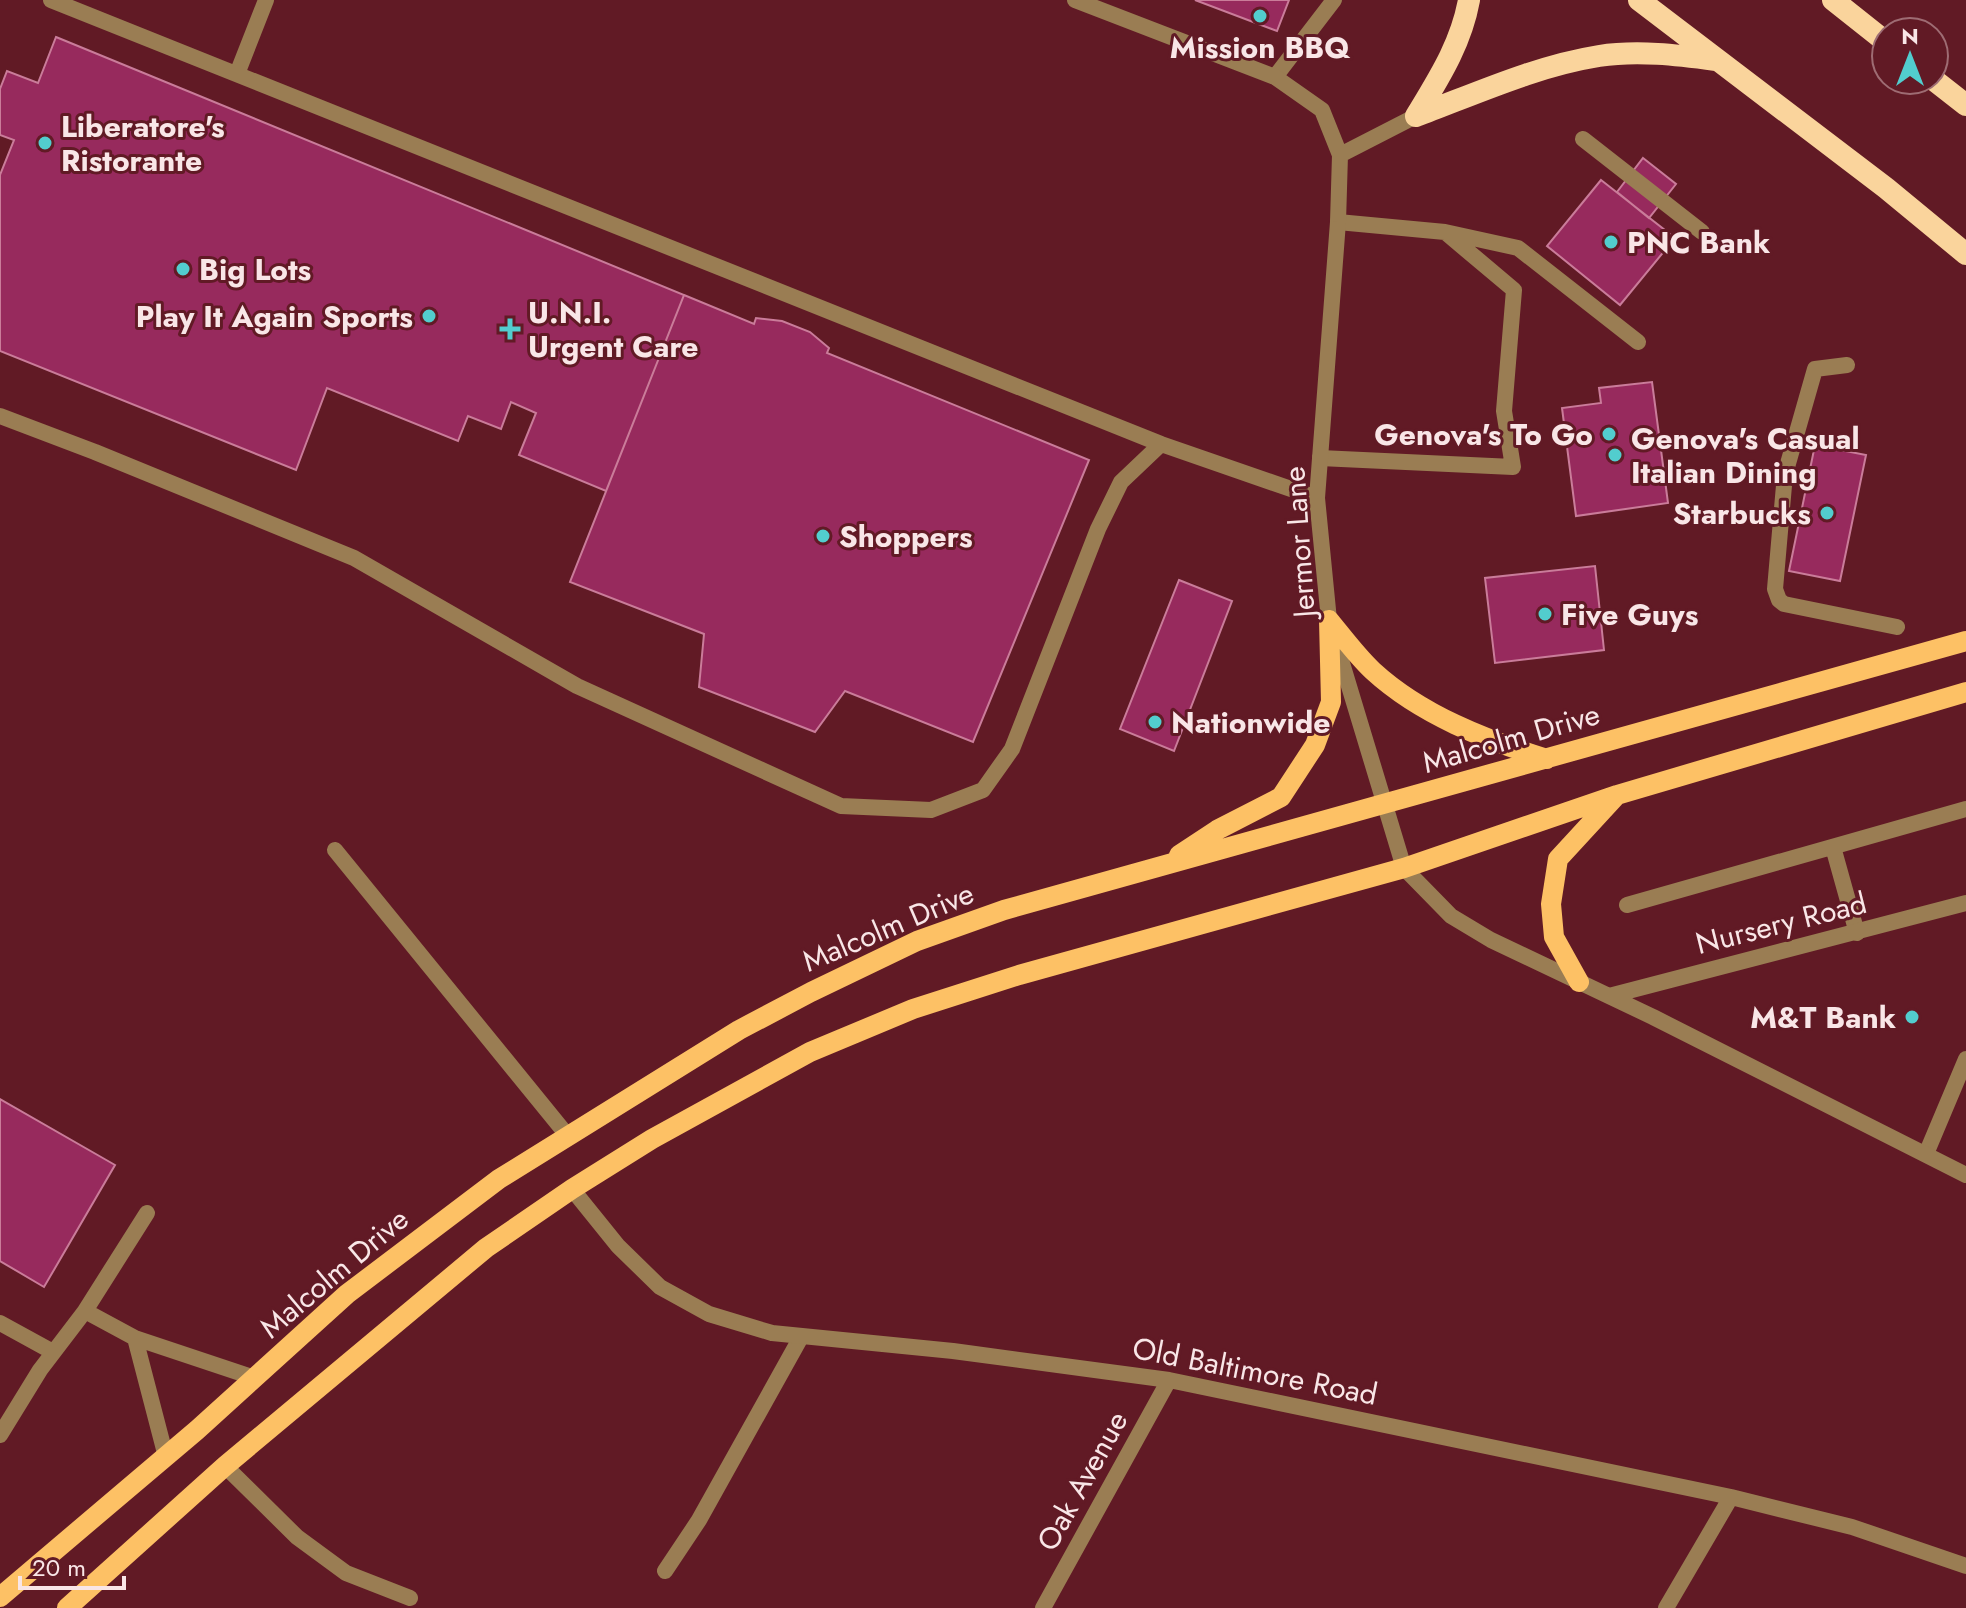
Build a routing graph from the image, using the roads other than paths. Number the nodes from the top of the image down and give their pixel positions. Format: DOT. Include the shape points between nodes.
graph roads {
  1 [pos="51,0"];
  2 [pos="266,0"];
  3 [pos="1075,0"];
  4 [pos="1334,0"];
  5 [pos="1469,0"];
  6 [pos="1639,0"];
  7 [pos="1833,0"];
  8 [pos="1870,29"];
  9 [pos="1717,60"];
  10 [pos="237,74"];
  11 [pos="1275,77"];
  12 [pos="1950,92"];
  13 [pos="1966,105"];
  14 [pos="1416,116"];
  15 [pos="1583,139"];
  16 [pos="1340,155"];
  17 [pos="1338,222"];
  18 [pos="1445,232"];
  19 [pos="1702,232"];
  20 [pos="1966,254"];
  21 [pos="1638,342"];
  22 [pos="1847,365"];
  23 [pos="0,416"];
  24 [pos="1161,444"];
  25 [pos="1320,458"];
  26 [pos="1317,498"];
  27 [pos="1329,620"];
  28 [pos="1897,627"];
  29 [pos="1966,641"];
  30 [pos="1966,692"];
  31 [pos="1548,760"];
  32 [pos="1617,795"];
  33 [pos="1385,805"];
  34 [pos="1966,809"];
  35 [pos="1833,847"];
  36 [pos="335,850"];
  37 [pos="1161,867"];
  38 [pos="1404,868"];
  39 [pos="1966,903"];
  40 [pos="1627,905"];
  41 [pos="1857,933"];
  42 [pos="1579,982"];
  43 [pos="1609,996"];
  44 [pos="1966,1059"];
  45 [pos="567,1135"];
  46 [pos="1926,1154"];
  47 [pos="1966,1175"];
  48 [pos="572,1189"];
  49 [pos="147,1213"];
  50 [pos="85,1311"];
  51 [pos="0,1323"];
  52 [pos="801,1337"];
  53 [pos="135,1338"];
  54 [pos="53,1352"];
  55 [pos="255,1378"];
  56 [pos="1169,1380"];
  57 [pos="0,1435"];
  58 [pos="166,1457"];
  59 [pos="225,1466"];
  60 [pos="1731,1497"];
  61 [pos="1966,1566"];
  62 [pos="665,1571"];
  63 [pos="0,1597"];
  64 [pos="410,1598"];
  65 [pos="67,1608"];
  66 [pos="1043,1608"];
  67 [pos="1666,1608"];
  1 -- 10 [label="street"];
  2 -- 10 [label="street"];
  3 -- 11 [label="street, Jermor Lane"];
  4 -- 11 [label="street"];
  5 -- 14 [label="highway" via="1449,62"];
  6 -- 9 [label="highway"];
  7 -- 8 [label="highway"];
  9 -- 14 [label="highway" via="1598,56"];
  9 -- 20 [label="highway"];
  10 -- 24 [label="street"];
  11 -- 16 [label="street, Jermor Lane" via="1322,110"];
  12 -- 13 [label="highway"];
  14 -- 16 [label="street"];
  15 -- 19 [label="street"];
  16 -- 17 [label="street, Jermor Lane"];
  17 -- 18 [label="street"];
  17 -- 25 [label="street, Jermor Lane"];
  18 -- 21 [label="street" via="1518,248"];
  18 -- 25 [label="street" via="1514,290 1504,411 1513,467"];
  22 -- 28 [label="street" via="1815,369 1785,474 1775,589 1784,604"];
  23 -- 24 [label="street" via="354,558 577,686 841,806 931,810 983,790 1012,749 1098,529 1121,482"];
  24 -- 26 [label="street"];
  25 -- 26 [label="street, Jermor Lane"];
  26 -- 27 [label="street, Jermor Lane"];
  27 -- 31 [label="main road" via="1372,670 1415,704 1501,745"];
  27 -- 33 [label="street, Jermor Lane"];
  27 -- 37 [label="main road" via="1331,702 1315,745 1281,797"];
  29 -- 31 [label="main road, Malcolm Drive"];
  30 -- 32 [label="main road"];
  31 -- 33 [label="main road, Malcolm Drive"];
  32 -- 38 [label="main road"];
  32 -- 42 [label="main road" via="1558,859 1551,904 1554,937"];
  33 -- 37 [label="main road, Malcolm Drive"];
  33 -- 38 [label="street, Jermor Lane"];
  34 -- 35 [label="street"];
  35 -- 40 [label="street"];
  35 -- 41 [label="street"];
  36 -- 45 [label="street"];
  37 -- 45 [label="main road, Malcolm Drive" via="1004,910 917,941 739,1030"];
  38 -- 42 [label="street" via="1451,916"];
  38 -- 48 [label="main road" via="913,1009 810,1052"];
  39 -- 41 [label="street, Nursery Road"];
  41 -- 43 [label="street, Nursery Road"];
  42 -- 43 [label="street"];
  43 -- 46 [label="street"];
  44 -- 46 [label="street"];
  45 -- 55 [label="main road, Malcolm Drive" via="499,1179 347,1294"];
  46 -- 47 [label="street"];
  48 -- 52 [label="street, Old Baltimore Road" via="660,1287 709,1314"];
  48 -- 59 [label="main road" via="486,1248"];
  49 -- 50 [label="street"];
  50 -- 53 [label="street"];
  50 -- 54 [label="street"];
  51 -- 54 [label="street"];
  52 -- 56 [label="street, Old Baltimore Road"];
  52 -- 62 [label="street"];
  53 -- 55 [label="street"];
  53 -- 58 [label="street"];
  54 -- 57 [label="street"];
  55 -- 58 [label="main road, Malcolm Drive"];
  56 -- 60 [label="street, Old Baltimore Road"];
  56 -- 66 [label="street, Oak Avenue"];
  58 -- 63 [label="main road, Malcolm Drive"];
  59 -- 64 [label="street" via="297,1537 346,1573"];
  59 -- 65 [label="main road"];
  60 -- 61 [label="street, Old Baltimore Road" via="1852,1527"];
  60 -- 67 [label="street"];
}
